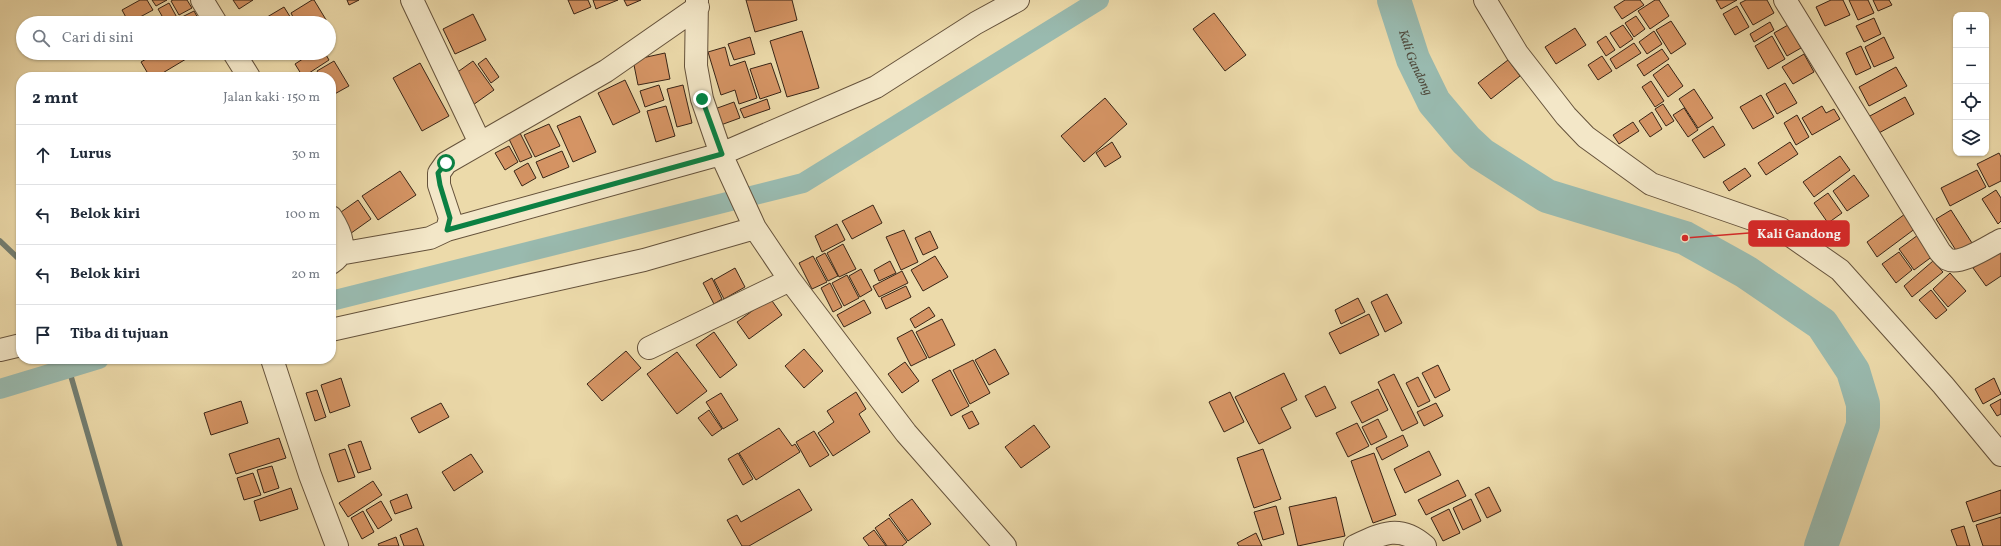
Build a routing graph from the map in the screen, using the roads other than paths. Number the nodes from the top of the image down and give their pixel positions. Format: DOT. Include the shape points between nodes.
graph roads {
  1 [pos="202,0"];
  2 [pos="412,0"];
  3 [pos="1018,0"];
  4 [pos="1485,0"];
  5 [pos="1785,0"];
  6 [pos="697,3"];
  7 [pos="212,16"];
  8 [pos="238,60"];
  9 [pos="245,72"];
  10 [pos="480,143"];
  11 [pos="725,163"];
  12 [pos="751,220"];
  13 [pos="336,227"];
  14 [pos="447,230"];
  15 [pos="2001,240"];
  16 [pos="336,255"];
  17 [pos="336,258"];
  18 [pos="790,280"];
  19 [pos="336,329"];
  20 [pos="16,346"];
  21 [pos="649,348"];
  22 [pos="0,350"];
  23 [pos="274,364"];
  24 [pos="2001,456"];
  25 [pos="337,546"];
  26 [pos="1005,546"];
  27 [pos="1355,546"];
  28 [pos="1425,546"];
  1 -- 7 [label="street"];
  2 -- 10 [label="street"];
  3 -- 11 [label="street" via="976,23 876,87"];
  4 -- 24 [label="street" via="1517,52 1566,116 1586,137 1651,184 1781,229 1840,270 1933,374"];
  5 -- 15 [label="street" via="1940,252 1947,259 1955,261 1967,258"];
  6 -- 10 [label="street" via="606,71"];
  6 -- 11 [label="street" via="696,66 702,99"];
  8 -- 9 [label="street"];
  10 -- 14 [label="street" via="446,163 438,173 450,218"];
  11 -- 12 [label="street"];
  11 -- 14 [label="street"];
  12 -- 18 [label="street"];
  12 -- 19 [label="street" via="644,260"];
  13 -- 16 [label="street" via="342,239"];
  14 -- 17 [label="street" via="430,238"];
  18 -- 21 [label="street"];
  18 -- 26 [label="street" via="906,433"];
  20 -- 22 [label="street"];
  23 -- 25 [label="street" via="310,475"];
  27 -- 28 [label="street" via="1382,533 1402,532"];
}
